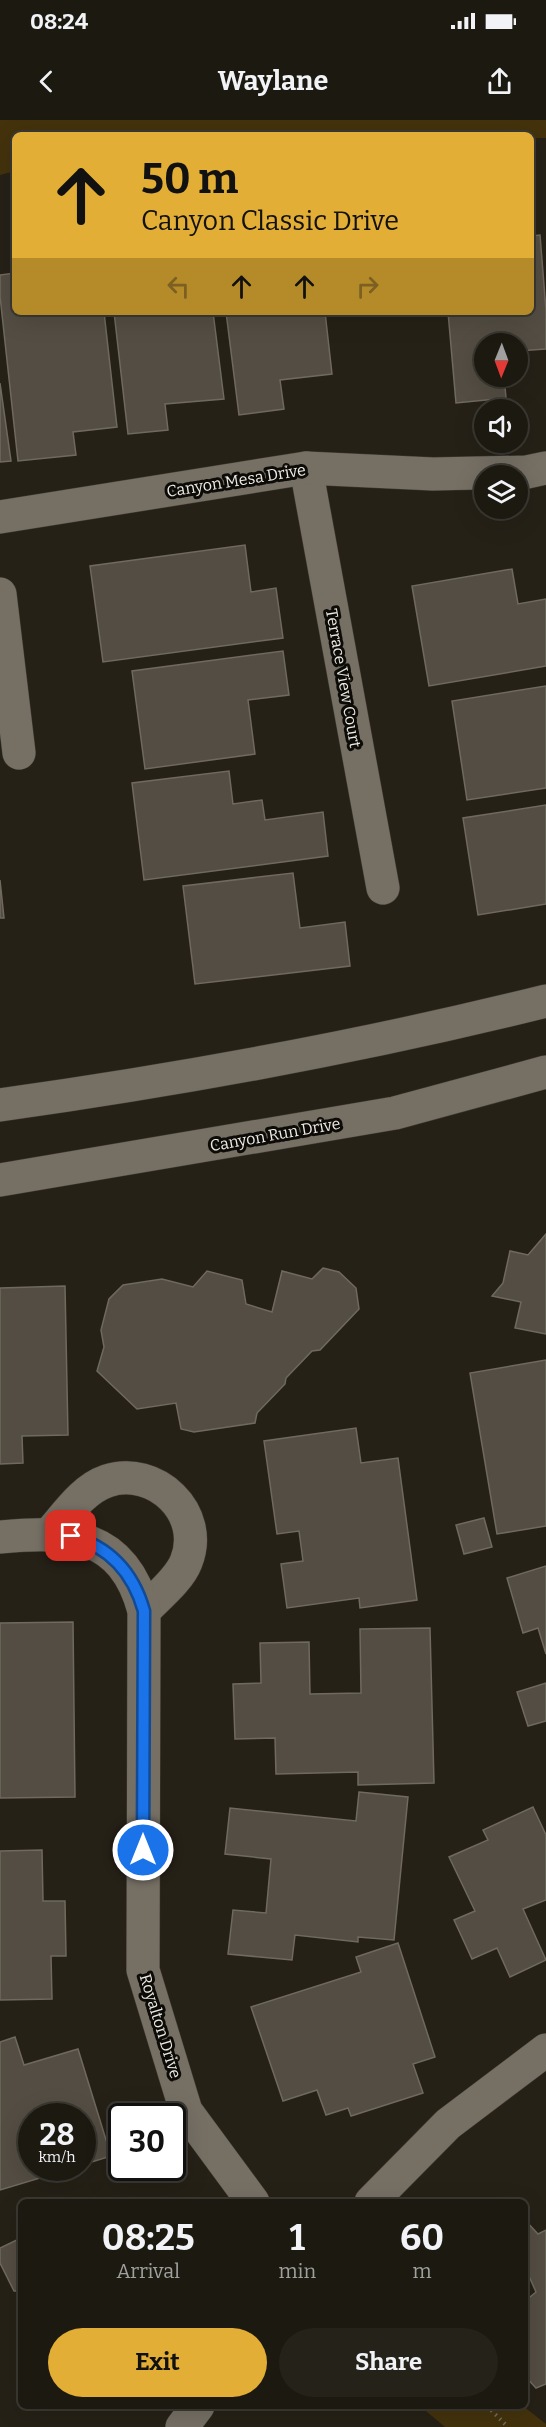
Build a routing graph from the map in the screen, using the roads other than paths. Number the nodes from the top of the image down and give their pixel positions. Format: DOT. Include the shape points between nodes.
graph roads {
  1 [pos="306,468"];
  2 [pos="546,468"];
  3 [pos="0,517"];
  4 [pos="0,594"];
  5 [pos="19,753"];
  6 [pos="383,888"];
  7 [pos="546,1001"];
  8 [pos="546,1072"];
  9 [pos="0,1105"];
  10 [pos="0,1180"];
  11 [pos="50,1533"];
  12 [pos="0,1537"];
  13 [pos="144,1611"];
  14 [pos="546,2050"];
  15 [pos="252,2199"];
  16 [pos="374,2199"];
  17 [pos="196,2409"];
  18 [pos="182,2427"];
  1 -- 2 [label="street, Canyon Mesa Drive" via="433,474"];
  1 -- 3 [label="street, Canyon Mesa Drive"];
  1 -- 6 [label="street, Terrace View Court"];
  4 -- 5 [label="street"];
  7 -- 9 [label="street" via="239,1068"];
  8 -- 10 [label="street, Canyon Run Drive" via="395,1113"];
  11 -- 12 [label="street, Royalton Drive"];
  11 -- 13 [label="street, Royalton Drive" via="82,1539 110,1555 132,1580"];
  11 -- 13 [label="street" via="87,1492 107,1481 144,1480 170,1494 186,1519 189,1549 182,1570"];
  13 -- 15 [label="street, Royalton Drive" via="143,1970 186,2111"];
  14 -- 16 [label="street" via="448,2124"];
  17 -- 18 [label="street"];
}
